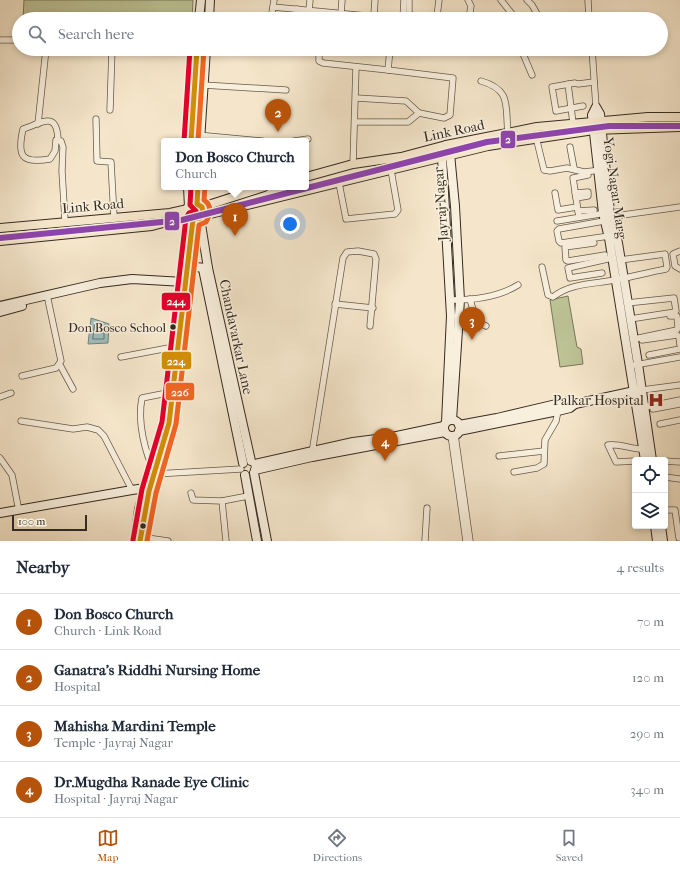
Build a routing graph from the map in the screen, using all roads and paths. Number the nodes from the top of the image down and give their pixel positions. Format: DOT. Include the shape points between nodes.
graph roads {
  1 [pos="201,0"];
  2 [pos="210,0"];
  3 [pos="274,0"];
  4 [pos="310,0"];
  5 [pos="342,0"];
  6 [pos="375,0"];
  7 [pos="404,0"];
  8 [pos="410,0"];
  9 [pos="439,0"];
  10 [pos="468,0"];
  11 [pos="501,0"];
  12 [pos="527,0"];
  13 [pos="588,0"];
  14 [pos="273,7"];
  15 [pos="297,10"];
  16 [pos="309,11"];
  17 [pos="200,12"];
  18 [pos="209,12"];
  19 [pos="272,12"];
  20 [pos="341,12"];
  21 [pos="374,12"];
  22 [pos="403,12"];
  23 [pos="409,12"];
  24 [pos="438,12"];
  25 [pos="470,12"];
  26 [pos="510,12"];
  27 [pos="536,12"];
  28 [pos="589,12"];
  29 [pos="0,40"];
  30 [pos="12,40"];
  31 [pos="45,56"];
  32 [pos="112,56"];
  33 [pos="197,56"];
  34 [pos="205,56"];
  35 [pos="319,56"];
  36 [pos="389,56"];
  37 [pos="524,56"];
  38 [pos="592,56"];
  39 [pos="356,67"];
  40 [pos="388,70"];
  41 [pos="532,75"];
  42 [pos="481,81"];
  43 [pos="594,82"];
  44 [pos="568,84"];
  45 [pos="203,85"];
  46 [pos="286,90"];
  47 [pos="356,98"];
  48 [pos="583,106"];
  49 [pos="571,108"];
  50 [pos="596,108"];
  51 [pos="110,110"];
  52 [pos="419,113"];
  53 [pos="96,118"];
  54 [pos="680,118"];
  55 [pos="355,122"];
  56 [pos="573,123"];
  57 [pos="38,124"];
  58 [pos="597,125"];
  59 [pos="680,127"];
  60 [pos="508,133"];
  61 [pos="536,137"];
  62 [pos="191,138"];
  63 [pos="200,138"];
  64 [pos="58,140"];
  65 [pos="446,145"];
  66 [pos="570,147"];
  67 [pos="446,156"];
  68 [pos="353,164"];
  69 [pos="574,168"];
  70 [pos="391,170"];
  71 [pos="602,171"];
  72 [pos="309,176"];
  73 [pos="339,183"];
  74 [pos="189,190"];
  75 [pos="198,190"];
  76 [pos="253,190"];
  77 [pos="307,190"];
  78 [pos="309,190"];
  79 [pos="555,193"];
  80 [pos="200,205"];
  81 [pos="680,206"];
  82 [pos="578,209"];
  83 [pos="594,210"];
  84 [pos="193,215"];
  85 [pos="607,216"];
  86 [pos="114,217"];
  87 [pos="579,218"];
  88 [pos="66,221"];
  89 [pos="557,221"];
  90 [pos="0,228"];
  91 [pos="609,236"];
  92 [pos="0,241"];
  93 [pos="594,243"];
  94 [pos="680,251"];
  95 [pos="614,257"];
  96 [pos="205,267"];
  97 [pos="542,267"];
  98 [pos="680,269"];
  99 [pos="186,273"];
  100 [pos="602,273"];
  101 [pos="592,275"];
  102 [pos="619,279"];
  103 [pos="182,284"];
  104 [pos="593,284"];
  105 [pos="518,285"];
  106 [pos="47,297"];
  107 [pos="470,299"];
  108 [pos="451,300"];
  109 [pos="460,300"];
  110 [pos="627,303"];
  111 [pos="335,304"];
  112 [pos="0,306"];
  113 [pos="373,308"];
  114 [pos="0,312"];
  115 [pos="630,320"];
  116 [pos="370,326"];
  117 [pos="486,326"];
  118 [pos="634,340"];
  119 [pos="680,345"];
  120 [pos="177,346"];
  121 [pos="680,349"];
  122 [pos="666,352"];
  123 [pos="649,355"];
  124 [pos="121,357"];
  125 [pos="680,357"];
  126 [pos="667,359"];
  127 [pos="60,365"];
  128 [pos="634,365"];
  129 [pos="22,376"];
  130 [pos="680,385"];
  131 [pos="73,389"];
  132 [pos="638,391"];
  133 [pos="171,392"];
  134 [pos="11,393"];
  135 [pos="0,397"];
  136 [pos="680,400"];
  137 [pos="575,404"];
  138 [pos="680,404"];
  139 [pos="645,409"];
  140 [pos="558,411"];
  141 [pos="501,420"];
  142 [pos="680,420"];
  143 [pos="21,421"];
  144 [pos="660,424"];
  145 [pos="643,425"];
  146 [pos="452,428"];
  147 [pos="647,449"];
  148 [pos="544,451"];
  149 [pos="312,454"];
  150 [pos="499,456"];
  151 [pos="646,457"];
  152 [pos="651,457"];
  153 [pos="0,458"];
  154 [pos="632,461"];
  155 [pos="668,461"];
  156 [pos="680,462"];
  157 [pos="249,468"];
  158 [pos="154,472"];
  159 [pos="514,472"];
  160 [pos="668,477"];
  161 [pos="680,479"];
  162 [pos="147,489"];
  163 [pos="132,490"];
  164 [pos="191,493"];
  165 [pos="248,496"];
  166 [pos="65,501"];
  167 [pos="222,501"];
  168 [pos="18,506"];
  169 [pos="427,508"];
  170 [pos="0,509"];
  171 [pos="668,510"];
  172 [pos="464,512"];
  173 [pos="0,513"];
  174 [pos="655,529"];
  175 [pos="661,529"];
  176 [pos="679,538"];
  177 [pos="138,540"];
  178 [pos="168,541"];
  179 [pos="226,541"];
  180 [pos="257,541"];
  181 [pos="267,541"];
  182 [pos="425,541"];
  183 [pos="466,541"];
  184 [pos="470,541"];
  185 [pos="657,541"];
  186 [pos="663,541"];
  1 -- 17 [label="street"];
  2 -- 18 [label="street"];
  3 -- 14 [label="street"];
  4 -- 16 [label="street"];
  5 -- 20 [label="street"];
  6 -- 21 [label="street"];
  7 -- 22 [label="street"];
  8 -- 23 [label="street"];
  9 -- 24 [label="street"];
  10 -- 25 [label="street"];
  11 -- 26 [label="street"];
  12 -- 27 [label="street"];
  13 -- 28 [label="street"];
  14 -- 15 [label="street"];
  14 -- 19 [label="street"];
  15 -- 16 [label="street"];
  29 -- 30 [label="street"];
  31 -- 57 [label="street"];
  32 -- 51 [label="street"];
  33 -- 62 [label="street"];
  34 -- 45 [label="street"];
  35 -- 39 [label="street" via="319,61 323,63"];
  36 -- 40 [label="street"];
  37 -- 41 [label="street"];
  38 -- 43 [label="street"];
  39 -- 40 [label="street"];
  39 -- 47 [label="street"];
  40 -- 52 [label="street" via="453,78 450,115 444,118"];
  42 -- 60 [label="street" via="499,89 503,94"];
  43 -- 44 [label="street"];
  43 -- 50 [label="street"];
  44 -- 49 [label="street"];
  44 -- 49 [label="street" via="552,87 555,110"];
  45 -- 46 [label="street"];
  45 -- 63 [label="street"];
  47 -- 52 [label="street" via="406,101"];
  47 -- 55 [label="street"];
  48 -- 49 [label="street"];
  49 -- 56 [label="street"];
  50 -- 58 [label="street, Yogi Nagar Marg" via="592,115"];
  52 -- 55 [label="street" via="408,122"];
  53 -- 86 [label="street" via="97,161 111,162"];
  54 -- 58 [label="main road, Link Road" via="648,117"];
  55 -- 68 [label="street"];
  56 -- 58 [label="main road, Link Road"];
  56 -- 60 [label="main road, Link Road"];
  57 -- 64 [label="street" via="50,120 55,123"];
  57 -- 64 [label="street" via="23,129 20,145 23,157 39,160 50,158"];
  58 -- 59 [label="main road, Link Road"];
  58 -- 61 [label="main road, Link Road"];
  58 -- 71 [label="street, Yogi Nagar Marg"];
  60 -- 65 [label="main road, Link Road"];
  61 -- 67 [label="main road, Link Road"];
  61 -- 69 [label="street" via="544,170"];
  62 -- 63 [label="street"];
  64 -- 88 [label="street" via="61,140 63,147"];
  65 -- 67 [label="street, Jayraj Nagar"];
  65 -- 68 [label="main road, Link Road" via="401,157"];
  66 -- 69 [label="street"];
  67 -- 70 [label="main road, Link Road"];
  67 -- 108 [label="street, Jayraj Nagar"];
  67 -- 109 [label="street, Jayraj Nagar" via="455,206"];
  68 -- 72 [label="main road, Link Road"];
  69 -- 71 [label="street" via="584,172"];
  70 -- 73 [label="main road, Link Road"];
  70 -- 73 [label="street" via="398,210 395,214 346,219"];
  71 -- 82 [label="street" via="573,178"];
  71 -- 85 [label="street, Yogi Nagar Marg"];
  73 -- 78 [label="main road, Link Road"];
  74 -- 84 [label="street"];
  75 -- 80 [label="street"];
  76 -- 80 [label="main road"];
  77 -- 84 [label="main road, Link Road"];
  79 -- 82 [label="street" via="558,210"];
  80 -- 84 [label="main road" via="203,212"];
  80 -- 84 [label="main road" via="193,204"];
  81 -- 85 [label="street"];
  82 -- 83 [label="street"];
  82 -- 87 [label="street"];
  84 -- 86 [label="main road, Link Road" via="170,213"];
  84 -- 92 [label="main road" via="152,226"];
  84 -- 96 [label="street, Chandavarkar Lane"];
  84 -- 99 [label="street"];
  84 -- 103 [label="street" via="186,234"];
  85 -- 87 [label="street"];
  85 -- 91 [label="street, Yogi Nagar Marg"];
  85 -- 91 [label="street" via="559,229 557,232 561,243"];
  85 -- 95 [label="street, Yogi Nagar Marg"];
  86 -- 88 [label="main road, Link Road"];
  87 -- 89 [label="street"];
  88 -- 90 [label="main road, Link Road"];
  91 -- 95 [label="street, Yogi Nagar Marg"];
  93 -- 95 [label="street" via="566,247 566,260"];
  94 -- 98 [label="street" via="673,254 675,266"];
  95 -- 101 [label="street" via="568,268 570,278"];
  95 -- 102 [label="street, Yogi Nagar Marg"];
  95 -- 102 [label="street" via="666,255 666,269"];
  96 -- 99 [label="street" via="194,267"];
  96 -- 157 [label="street, Chandavarkar Lane"];
  97 -- 104 [label="street" via="548,295 553,297 567,288"];
  99 -- 103 [label="street"];
  100 -- 101 [label="street"];
  101 -- 104 [label="street"];
  102 -- 104 [label="street"];
  102 -- 110 [label="street, Yogi Nagar Marg"];
  102 -- 128 [label="street, Yogi Nagar Marg"];
  103 -- 106 [label="street" via="131,284"];
  103 -- 120 [label="street"];
  105 -- 107 [label="street" via="504,292"];
  106 -- 112 [label="street"];
  106 -- 114 [label="street"];
  106 -- 127 [label="street"];
  107 -- 109 [label="street"];
  107 -- 117 [label="street" via="476,321"];
  108 -- 109 [label="street"];
  108 -- 146 [label="street, Jayraj Nagar"];
  109 -- 146 [label="street, Jayraj Nagar"];
  110 -- 115 [label="street, Yogi Nagar Marg"];
  110 -- 115 [label="street" via="674,298 675,312"];
  111 -- 113 [label="street"];
  111 -- 113 [label="street" via="344,255 358,251 374,254 376,259"];
  111 -- 149 [label="street"];
  113 -- 116 [label="street"];
  115 -- 118 [label="street, Yogi Nagar Marg"];
  115 -- 118 [label="street" via="677,316 677,330"];
  118 -- 119 [label="street" via="677,335"];
  118 -- 128 [label="street, Yogi Nagar Marg"];
  120 -- 124 [label="street"];
  120 -- 133 [label="street"];
  121 -- 122 [label="street"];
  122 -- 123 [label="street"];
  122 -- 126 [label="street"];
  125 -- 126 [label="street"];
  126 -- 128 [label="street"];
  127 -- 129 [label="street"];
  127 -- 131 [label="street"];
  128 -- 132 [label="street, Yogi Nagar Marg"];
  130 -- 132 [label="street"];
  132 -- 137 [label="street"];
  132 -- 139 [label="street, Yogi Nagar Marg"];
  132 -- 145 [label="street, Yogi Nagar Marg"];
  133 -- 158 [label="street" via="169,423"];
  133 -- 158 [label="street" via="144,396 140,405 147,456"];
  134 -- 135 [label="street"];
  136 -- 139 [label="street"];
  137 -- 140 [label="street"];
  137 -- 141 [label="street" via="569,401"];
  138 -- 139 [label="street"];
  139 -- 145 [label="street, Yogi Nagar Marg"];
  140 -- 141 [label="street"];
  140 -- 148 [label="street" via="556,421 545,440"];
  141 -- 146 [label="street"];
  142 -- 144 [label="street"];
  143 -- 163 [label="street" via="98,430 104,436"];
  145 -- 147 [label="street, Yogi Nagar Marg"];
  146 -- 149 [label="street"];
  146 -- 172 [label="street"];
  147 -- 151 [label="street, Yogi Nagar Marg"];
  147 -- 152 [label="street, Yogi Nagar Marg"];
  147 -- 154 [label="street" via="630,449 619,444 608,445 616,462"];
  148 -- 150 [label="street"];
  148 -- 159 [label="street" via="545,460 541,466"];
  149 -- 157 [label="street"];
  153 -- 168 [label="street" via="12,475"];
  155 -- 156 [label="street"];
  157 -- 158 [label="street"];
  157 -- 165 [label="street, Chandavarkar Lane"];
  157 -- 181 [label="street, Chandavarkar Lane"];
  158 -- 162 [label="street"];
  160 -- 161 [label="street"];
  162 -- 163 [label="street"];
  162 -- 177 [label="street" via="140,509"];
  163 -- 166 [label="street"];
  164 -- 167 [label="street" via="193,500"];
  165 -- 167 [label="street"];
  165 -- 180 [label="street, Chandavarkar Lane"];
  166 -- 168 [label="street"];
  166 -- 173 [label="street" via="56,505"];
  167 -- 179 [label="street"];
  168 -- 170 [label="street"];
  169 -- 182 [label="street"];
  171 -- 176 [label="street" via="675,510"];
  172 -- 183 [label="street"];
  172 -- 184 [label="street"];
  174 -- 185 [label="street"];
  175 -- 186 [label="street"];
  177 -- 178 [label="street"];
}
